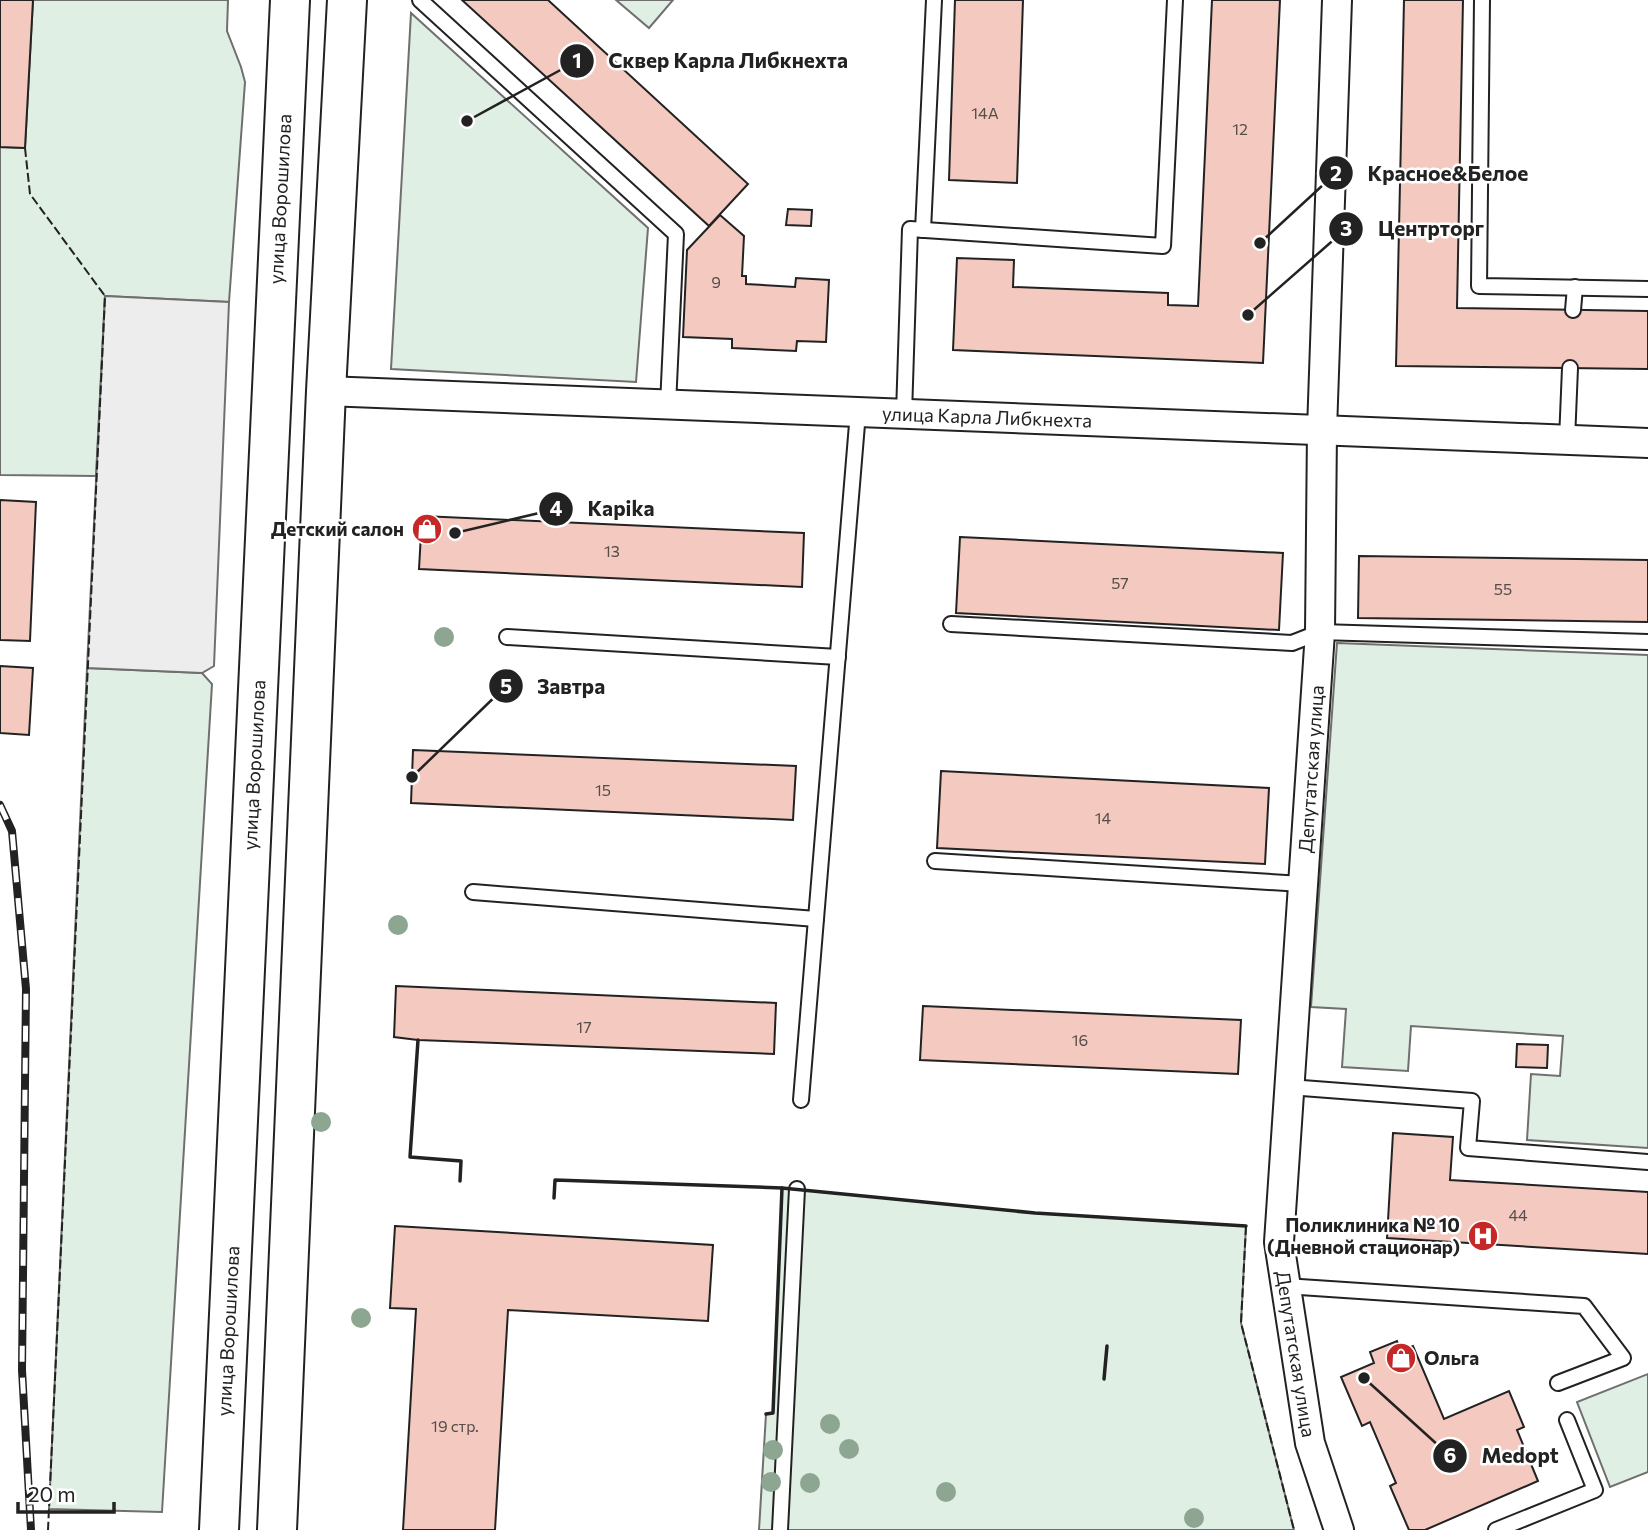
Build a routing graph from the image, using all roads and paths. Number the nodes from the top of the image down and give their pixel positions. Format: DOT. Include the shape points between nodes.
graph roads {
  1 [pos="290,0"];
  2 [pos="347,0"];
  3 [pos="420,0"];
  4 [pos="934,0"];
  5 [pos="1175,0"];
  6 [pos="1337,0"];
  7 [pos="1482,0"];
  8 [pos="923,230"];
  9 [pos="1574,287"];
  10 [pos="1648,289"];
  11 [pos="1573,310"];
  12 [pos="1570,368"];
  13 [pos="326,391"];
  14 [pos="668,405"];
  15 [pos="858,412"];
  16 [pos="904,414"];
  17 [pos="1322,430"];
  18 [pos="1567,440"];
  19 [pos="1648,443"];
  20 [pos="951,624"];
  21 [pos="1320,632"];
  22 [pos="507,637"];
  23 [pos="1648,642"];
  24 [pos="838,657"];
  25 [pos="935,861"];
  26 [pos="1302,884"];
  27 [pos="473,892"];
  28 [pos="817,919"];
  29 [pos="1289,1087"];
  30 [pos="802,1100"];
  31 [pos="1648,1162"];
  32 [pos="797,1189"];
  33 [pos="1285,1286"];
  34 [pos="1558,1383"];
  35 [pos="1567,1420"];
  36 [pos="219,1530"];
  37 [pos="276,1530"];
  38 [pos="780,1530"];
  39 [pos="1339,1530"];
  40 [pos="1496,1530"];
  1 -- 36 [label="main road, улица Ворошилова"];
  2 -- 13 [label="main road"];
  3 -- 14 [label="lane" via="676,234"];
  4 -- 8 [label="lane"];
  5 -- 8 [label="lane" via="1163,246"];
  6 -- 17 [label="street, Депутатская улица"];
  7 -- 9 [label="lane" via="1479,286"];
  8 -- 16 [label="lane" via="910,229"];
  9 -- 10 [label="lane"];
  9 -- 11 [label="lane"];
  12 -- 18 [label="lane"];
  13 -- 14 [label="street, улица Карла Либкнехта"];
  13 -- 37 [label="main road"];
  14 -- 15 [label="street, улица Карла Либкнехта"];
  15 -- 16 [label="street, улица Карла Либкнехта"];
  15 -- 24 [label="lane"];
  16 -- 17 [label="street, улица Карла Либкнехта"];
  17 -- 18 [label="street, улица Карла Либкнехта"];
  17 -- 21 [label="street, Депутатская улица"];
  18 -- 19 [label="street, улица Карла Либкнехта"];
  20 -- 21 [label="lane" via="1292,643"];
  21 -- 23 [label="lane"];
  21 -- 26 [label="street, Депутатская улица"];
  22 -- 24 [label="lane"];
  24 -- 28 [label="lane"];
  25 -- 26 [label="lane"];
  26 -- 29 [label="street, Депутатская улица"];
  27 -- 28 [label="lane"];
  28 -- 30 [label="lane"];
  29 -- 31 [label="lane" via="1472,1101 1468,1148"];
  29 -- 33 [label="street, Депутатская улица" via="1279,1242"];
  32 -- 38 [label="lane"];
  33 -- 34 [label="lane" via="1584,1306 1623,1358"];
  33 -- 39 [label="street, Депутатская улица" via="1310,1443"];
  35 -- 40 [label="lane" via="1595,1490"];
}
